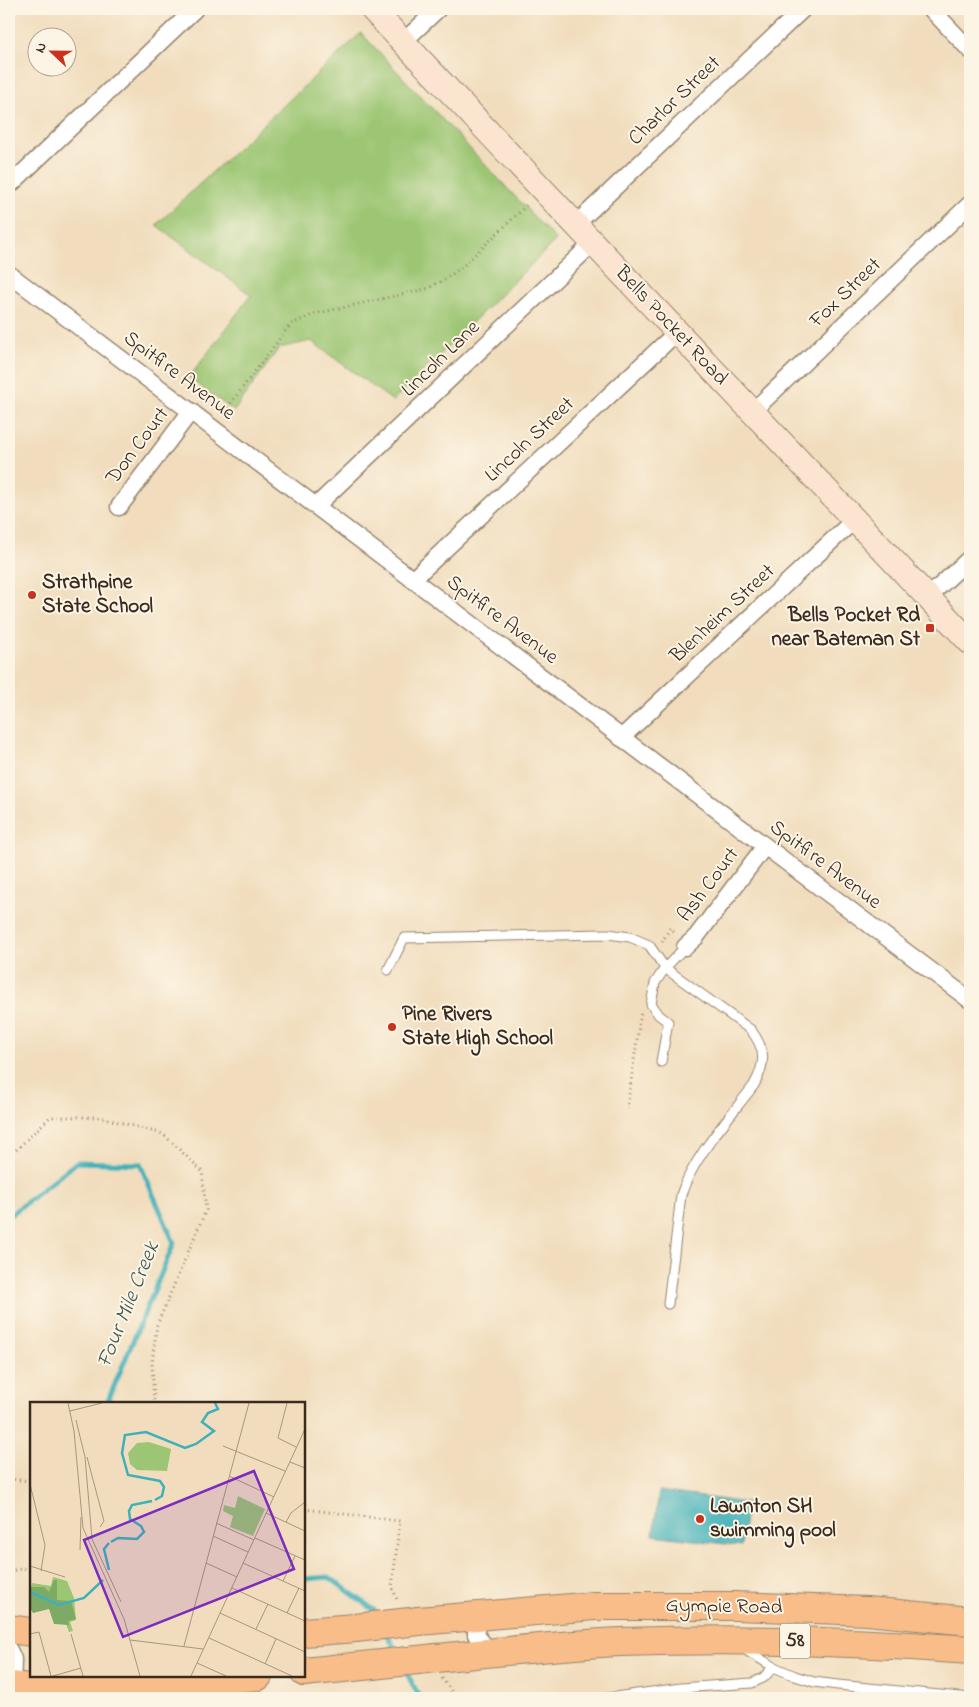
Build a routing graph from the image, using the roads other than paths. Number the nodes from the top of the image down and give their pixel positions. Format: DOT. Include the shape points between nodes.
graph roads {
  1 [pos="195,9"];
  2 [pos="372,9"];
  3 [pos="438,9"];
  4 [pos="803,9"];
  5 [pos="932,9"];
  6 [pos="403,42"];
  7 [pos="970,50"];
  8 [pos="9,186"];
  9 [pos="970,204"];
  10 [pos="576,224"];
  11 [pos="594,242"];
  12 [pos="9,274"];
  13 [pos="677,332"];
  14 [pos="191,411"];
  15 [pos="752,412"];
  16 [pos="316,506"];
  17 [pos="119,507"];
  18 [pos="854,520"];
  19 [pos="970,558"];
  20 [pos="413,579"];
  21 [pos="928,598"];
  22 [pos="970,642"];
  23 [pos="621,738"];
  24 [pos="765,846"];
  25 [pos="685,947"];
  26 [pos="665,968"];
  27 [pos="388,970"];
  28 [pos="970,1000"];
  29 [pos="661,1062"];
  30 [pos="668,1304"];
  31 [pos="477,1615"];
  32 [pos="970,1621"];
  33 [pos="9,1629"];
  34 [pos="30,1632"];
  35 [pos="305,1632"];
  36 [pos="730,1640"];
  37 [pos="9,1650"];
  38 [pos="970,1650"];
  39 [pos="491,1653"];
  40 [pos="774,1667"];
  41 [pos="305,1672"];
  42 [pos="245,1677"];
  43 [pos="11,1690"];
  44 [pos="608,1698"];
  45 [pos="970,1698"];
  1 -- 8 [label="street"];
  2 -- 6 [label="main road, Bells Pocket Road"];
  3 -- 6 [label="street"];
  4 -- 10 [label="street, Charlor Street"];
  5 -- 7 [label="street"];
  6 -- 10 [label="main road, Bells Pocket Road"];
  9 -- 15 [label="street, Fox Street"];
  10 -- 11 [label="main road, Bells Pocket Road"];
  11 -- 13 [label="main road, Bells Pocket Road"];
  11 -- 16 [label="street, Lincoln Lane"];
  12 -- 14 [label="street, Spitfire Avenue"];
  13 -- 15 [label="main road, Bells Pocket Road"];
  13 -- 20 [label="street, Lincoln Street"];
  14 -- 16 [label="street, Spitfire Avenue"];
  14 -- 17 [label="street, Don Court"];
  15 -- 18 [label="main road, Bells Pocket Road"];
  16 -- 20 [label="street, Spitfire Avenue"];
  18 -- 21 [label="main road, Bells Pocket Road"];
  18 -- 23 [label="street, Blenheim Street"];
  19 -- 21 [label="street"];
  20 -- 23 [label="street, Spitfire Avenue"];
  21 -- 22 [label="main road, Bells Pocket Road"];
  23 -- 24 [label="street, Spitfire Avenue"];
  24 -- 25 [label="street, Ash Court"];
  24 -- 28 [label="street, Spitfire Avenue"];
  25 -- 26 [label="lane"];
  26 -- 27 [label="lane" via="649,944 608,934 404,938"];
  26 -- 29 [label="lane" via="654,983 651,1004 668,1022"];
  26 -- 30 [label="lane" via="751,1030 763,1050 760,1074 754,1085 686,1180 681,1195"];
  31 -- 32 [label="highway, Gympie Road / 58" via="594,1606 734,1606 857,1610"];
  31 -- 35 [label="highway, Gympie Road / 58, bridge" via="409,1612 355,1628"];
  31 -- 39 [label="street" via="476,1635"];
  33 -- 34 [label="highway"];
  36 -- 38 [label="highway, Gympie Road / 58"];
  36 -- 39 [label="highway, Gympie Road / 58" via="619,1642"];
  36 -- 40 [label="lane, Gympie Road"];
  37 -- 43 [label="street" via="13,1659"];
  39 -- 41 [label="highway, Gympie Road / 58, bridge" via="438,1667 372,1665"];
  40 -- 44 [label="lane" via="752,1683"];
  40 -- 45 [label="lane, Gympie Road" via="814,1682"];
  42 -- 43 [label="highway" via="130,1686"];
}
